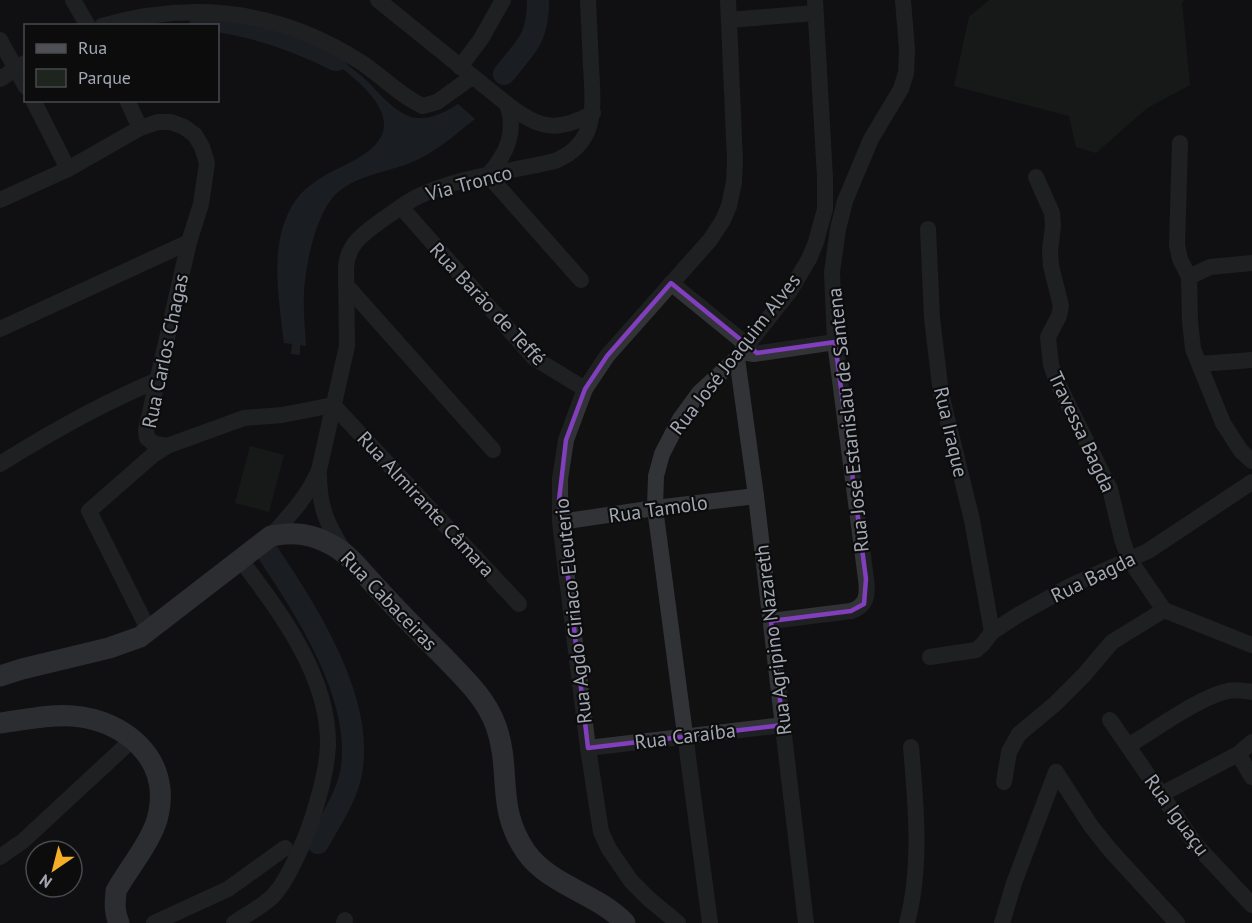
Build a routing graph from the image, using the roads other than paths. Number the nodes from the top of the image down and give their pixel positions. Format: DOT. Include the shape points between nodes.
graph roads {
  1 [pos="73,0"];
  2 [pos="378,0"];
  3 [pos="503,0"];
  4 [pos="588,0"];
  5 [pos="728,0"];
  6 [pos="903,0"];
  7 [pos="183,2"];
  8 [pos="815,7"];
  9 [pos="729,20"];
  10 [pos="87,24"];
  11 [pos="106,24"];
  12 [pos="0,40"];
  13 [pos="21,65"];
  14 [pos="466,72"];
  15 [pos="0,79"];
  16 [pos="34,102"];
  17 [pos="128,102"];
  18 [pos="507,104"];
  19 [pos="593,113"];
  20 [pos="140,128"];
  21 [pos="1180,143"];
  22 [pos="68,169"];
  23 [pos="488,175"];
  24 [pos="1036,177"];
  25 [pos="0,200"];
  26 [pos="401,207"];
  27 [pos="928,229"];
  28 [pos="189,242"];
  29 [pos="1252,263"];
  30 [pos="1189,277"];
  31 [pos="581,280"];
  32 [pos="671,283"];
  33 [pos="346,285"];
  34 [pos="0,329"];
  35 [pos="835,342"];
  36 [pos="742,352"];
  37 [pos="1252,360"];
  38 [pos="1200,364"];
  39 [pos="158,380"];
  40 [pos="585,389"];
  41 [pos="333,405"];
  42 [pos="167,446"];
  43 [pos="493,450"];
  44 [pos="1252,461"];
  45 [pos="0,464"];
  46 [pos="319,470"];
  47 [pos="1252,482"];
  48 [pos="756,496"];
  49 [pos="655,508"];
  50 [pos="560,522"];
  51 [pos="271,536"];
  52 [pos="346,554"];
  53 [pos="240,559"];
  54 [pos="1129,559"];
  55 [pos="519,604"];
  56 [pos="1164,610"];
  57 [pos="771,621"];
  58 [pos="149,631"];
  59 [pos="992,632"];
  60 [pos="1252,645"];
  61 [pos="930,657"];
  62 [pos="0,676"];
  63 [pos="1252,692"];
  64 [pos="1110,720"];
  65 [pos="0,723"];
  66 [pos="783,725"];
  67 [pos="686,735"];
  68 [pos="133,739"];
  69 [pos="1252,742"];
  70 [pos="1128,746"];
  71 [pos="911,747"];
  72 [pos="588,748"];
  73 [pos="1238,754"];
  74 [pos="1252,777"];
  75 [pos="1004,782"];
  76 [pos="1160,795"];
  77 [pos="285,848"];
  78 [pos="0,857"];
  79 [pos="1252,905"];
  80 [pos="119,923"];
  81 [pos="154,923"];
  82 [pos="234,923"];
  83 [pos="625,923"];
  84 [pos="678,923"];
  85 [pos="710,923"];
  86 [pos="806,923"];
  87 [pos="907,923"];
  88 [pos="1002,923"];
  89 [pos="1177,923"];
  1 -- 10 [label="street"];
  2 -- 14 [label="street"];
  3 -- 14 [label="street"];
  4 -- 19 [label="street, Via Tronco"];
  5 -- 9 [label="street, Rua Agdo Ciriaco Eleuterio"];
  6 -- 35 [label="street, Rua José Estanislau de Santena" via="906,72 901,90 871,139 845,201 838,229 832,272"];
  7 -- 11 [label="street"];
  7 -- 14 [label="street" via="231,8 306,32 365,64 423,106 437,102"];
  8 -- 9 [label="street"];
  8 -- 36 [label="street, Rua José Joaquim Alves" via="825,209 809,259 790,291"];
  9 -- 32 [label="street, Rua Agdo Ciriaco Eleuterio" via="735,160 729,206 710,240"];
  12 -- 13 [label="street"];
  13 -- 15 [label="street"];
  14 -- 18 [label="street"];
  16 -- 22 [label="street"];
  17 -- 20 [label="street"];
  18 -- 19 [label="street" via="530,121 552,127 576,122"];
  18 -- 23 [label="street" via="512,117 510,139"];
  19 -- 23 [label="street, Via Tronco" via="587,133 568,156"];
  20 -- 22 [label="street, Rua Carlos Chagas"];
  20 -- 28 [label="street, Rua Carlos Chagas" via="171,122 195,135 202,147 207,164 201,204"];
  21 -- 30 [label="street" via="1177,245"];
  22 -- 25 [label="street, Rua Carlos Chagas"];
  23 -- 26 [label="street, Via Tronco" via="432,191"];
  23 -- 31 [label="street"];
  24 -- 54 [label="street, Travessa Bagda" via="1052,213 1051,266 1061,306 1048,337 1050,365 1110,489"];
  26 -- 33 [label="street, Via Tronco" via="356,240 346,258"];
  26 -- 40 [label="street, Rua Barão de Teffé" via="534,358"];
  27 -- 59 [label="street, Rua Iraque" via="932,318 941,394 972,520"];
  28 -- 34 [label="street, Rua Carlos Chagas"];
  28 -- 39 [label="street, Rua Carlos Chagas"];
  29 -- 30 [label="street" via="1210,267"];
  30 -- 38 [label="street" via="1190,334"];
  32 -- 36 [label="street"];
  32 -- 40 [label="street, Rua Agdo Ciriaco Eleuterio" via="607,356"];
  33 -- 41 [label="street, Via Tronco" via="347,346"];
  33 -- 43 [label="street"];
  35 -- 36 [label="street" via="754,354"];
  35 -- 57 [label="street, Rua José Estanislau de Santena" via="867,585 864,604 851,611"];
  36 -- 48 [label="street, Rua Agripino Nazareth"];
  36 -- 49 [label="street, Rua José Joaquim Alves" via="699,393 668,440 656,476"];
  37 -- 38 [label="street"];
  38 -- 44 [label="street" via="1223,423"];
  39 -- 42 [label="street, Rua Carlos Chagas" via="147,438 153,444"];
  39 -- 45 [label="street" via="115,397"];
  40 -- 50 [label="street, Rua Agdo Ciriaco Eleuterio" via="562,458"];
  41 -- 42 [label="street" via="244,418"];
  41 -- 46 [label="street, Via Tronco"];
  41 -- 55 [label="street, Rua Almirante Câmara"];
  42 -- 58 [label="street" via="90,511"];
  46 -- 51 [label="street, Via Tronco" via="303,499"];
  46 -- 52 [label="street" via="324,515"];
  47 -- 54 [label="street, Rua Bagda" via="1148,551"];
  48 -- 49 [label="street, Rua Tamolo"];
  48 -- 57 [label="street, Rua Agripino Nazareth"];
  49 -- 50 [label="street, Rua Tamolo"];
  49 -- 67 [label="street, Rua José Joaquim Alves"];
  50 -- 72 [label="street, Rua Agdo Ciriaco Eleuterio"];
  51 -- 52 [label="main road, Rua Cabaceiras" via="287,532 305,534"];
  51 -- 53 [label="main road"];
  52 -- 83 [label="main road, Rua Cabaceiras" via="489,709 500,738 507,811 528,854 540,867"];
  53 -- 58 [label="main road"];
  53 -- 82 [label="street" via="301,650 317,687 328,745 324,777 296,858 272,896"];
  54 -- 56 [label="street, Travessa Bagda"];
  54 -- 59 [label="street, Rua Bagda" via="1072,585"];
  56 -- 60 [label="street"];
  56 -- 75 [label="street" via="1112,642 1049,710 1019,734 1009,752"];
  57 -- 66 [label="street, Rua Agripino Nazareth"];
  58 -- 62 [label="main road" via="117,645"];
  59 -- 61 [label="street, Rua Bagda" via="976,650"];
  63 -- 70 [label="street" via="1237,690 1208,698"];
  64 -- 70 [label="street, Rua Iguaçu"];
  65 -- 68 [label="main road" via="74,716 107,724"];
  66 -- 67 [label="street, Rua Caraíba"];
  66 -- 86 [label="street, Rua Agripino Nazareth"];
  67 -- 72 [label="street, Rua Caraíba"];
  67 -- 85 [label="street, Rua José Joaquim Alves"];
  68 -- 78 [label="street" via="23,841"];
  68 -- 80 [label="main road" via="155,767 160,783 159,813 117,891"];
  69 -- 73 [label="street"];
  70 -- 76 [label="street, Rua Iguaçu"];
  71 -- 87 [label="street" via="916,853"];
  72 -- 84 [label="street, Rua Agdo Ciriaco Eleuterio" via="598,818 609,849 631,881"];
  73 -- 74 [label="street"];
  73 -- 76 [label="street"];
  76 -- 79 [label="street, Rua Iguaçu" via="1196,845"];
  77 -- 81 [label="street" via="234,885"];
  88 -- 89 [label="street" via="1056,772 1111,851"];
}
